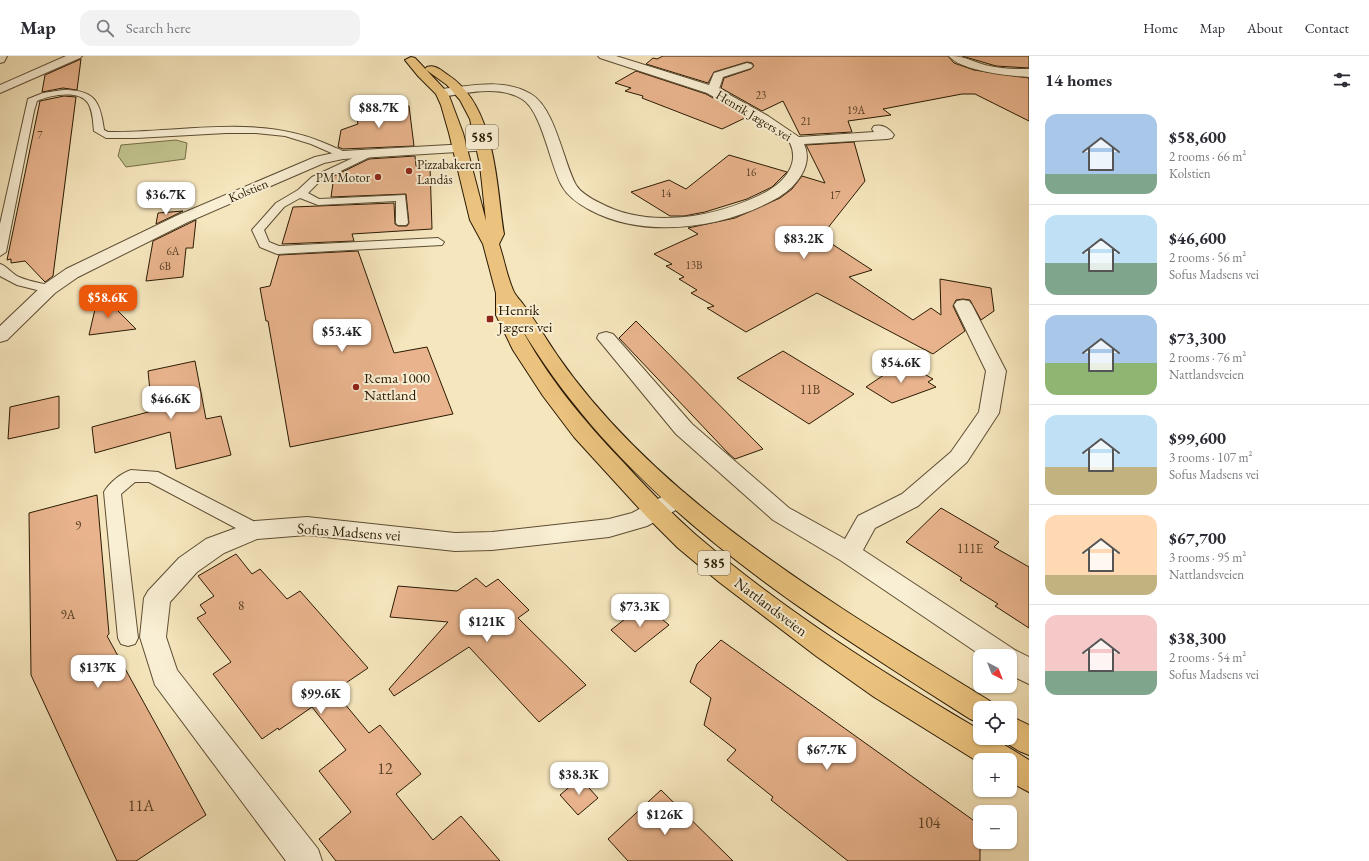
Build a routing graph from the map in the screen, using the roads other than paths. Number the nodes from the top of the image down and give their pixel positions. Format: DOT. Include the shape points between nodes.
graph roads {
  1 [pos="1,56"];
  2 [pos="76,56"];
  3 [pos="604,56"];
  4 [pos="956,56"];
  5 [pos="408,58"];
  6 [pos="0,60"];
  7 [pos="64,62"];
  8 [pos="746,66"];
  9 [pos="1029,73"];
  10 [pos="4,75"];
  11 [pos="0,89"];
  12 [pos="711,90"];
  13 [pos="460,91"];
  14 [pos="442,93"];
  15 [pos="880,129"];
  16 [pos="796,141"];
  17 [pos="485,147"];
  18 [pos="460,149"];
  19 [pos="370,153"];
  20 [pos="343,155"];
  21 [pos="302,192"];
  22 [pos="402,223"];
  23 [pos="438,242"];
  24 [pos="491,244"];
  25 [pos="0,252"];
  26 [pos="0,268"];
  27 [pos="49,289"];
  28 [pos="506,293"];
  29 [pos="963,304"];
  30 [pos="0,336"];
  31 [pos="606,338"];
  32 [pos="677,499"];
  33 [pos="655,511"];
  34 [pos="255,530"];
  35 [pos="849,553"];
  36 [pos="128,638"];
  37 [pos="993,649"];
  38 [pos="1017,664"];
  39 [pos="1029,672"];
  40 [pos="973,706"];
  41 [pos="1017,733"];
  42 [pos="1029,741"];
  43 [pos="991,753"];
  44 [pos="1017,769"];
  45 [pos="1029,777"];
  46 [pos="306,861"];
  1 -- 6 [label="street"];
  2 -- 7 [label="street"];
  3 -- 12 [label="street, Henrik Jægers vei"];
  4 -- 9 [label="street" via="970,65 1006,73"];
  5 -- 13 [label="main road, Nattlandsveien / 585" via="435,71"];
  5 -- 14 [label="main road, Nattlandsveien / 585"];
  7 -- 10 [label="street" via="23,73"];
  7 -- 11 [label="street"];
  8 -- 12 [label="street, Henrik Jægers vei" via="718,75"];
  12 -- 16 [label="street, Henrik Jægers vei"];
  13 -- 14 [label="street, Henrik Jægers vei"];
  13 -- 16 [label="street, Henrik Jægers vei" via="498,89 529,98 542,115 570,188 594,207 607,213 639,220 693,220 723,214 763,201 785,187 799,170 799,146"];
  13 -- 17 [label="main road, Nattlandsveien / 585" via="468,102"];
  14 -- 18 [label="main road, Nattlandsveien / 585"];
  15 -- 16 [label="street, Henrik Jægers vei" via="887,135"];
  17 -- 18 [label="street, Kolstien"];
  17 -- 24 [label="main road, Nattlandsveien / 585" via="496,234"];
  18 -- 19 [label="street, Kolstien"];
  18 -- 24 [label="main road, Nattlandsveien / 585" via="478,220"];
  19 -- 20 [label="street, Kolstien"];
  19 -- 21 [label="lane" via="316,179"];
  20 -- 25 [label="lane" via="329,146 292,134 269,130 106,135 99,131 93,104 87,97 71,92 39,96 33,99 29,111"];
  20 -- 27 [label="street, Kolstien" via="320,160 182,219 104,255"];
  21 -- 22 [label="lane" via="305,197 318,202 401,197"];
  21 -- 23 [label="lane" via="280,205 258,230 264,244 277,250 284,250"];
  24 -- 28 [label="main road, Nattlandsveien / 585"];
  26 -- 27 [label="lane" via="14,279"];
  27 -- 30 [label="street, Kolstien"];
  28 -- 32 [label="main road, Nattlandsveien / 585" via="521,311 570,385 615,439"];
  28 -- 33 [label="main road, Nattlandsveien / 585" via="505,315 523,350 550,391 582,432"];
  29 -- 35 [label="street" via="996,371 989,413 959,457 910,500 866,522"];
  31 -- 35 [label="street" via="684,429 781,514"];
  32 -- 33 [label="street, Sofus Madsens vei"];
  32 -- 40 [label="main road, Nattlandsveien / 585" via="801,595 873,644"];
  33 -- 34 [label="street, Sofus Madsens vei" via="639,520 609,528 492,541 455,542 307,526"];
  33 -- 43 [label="main road, Nattlandsveien / 585" via="722,570 820,643 884,688"];
  34 -- 36 [label="lane" via="152,476 131,476 112,492"];
  34 -- 46 [label="street, Sofus Madsens vei" via="215,546 188,566 157,598 153,637 165,676"];
  35 -- 37 [label="street"];
  38 -- 39 [label="street"];
  41 -- 42 [label="main road"];
  44 -- 45 [label="main road"];
}
